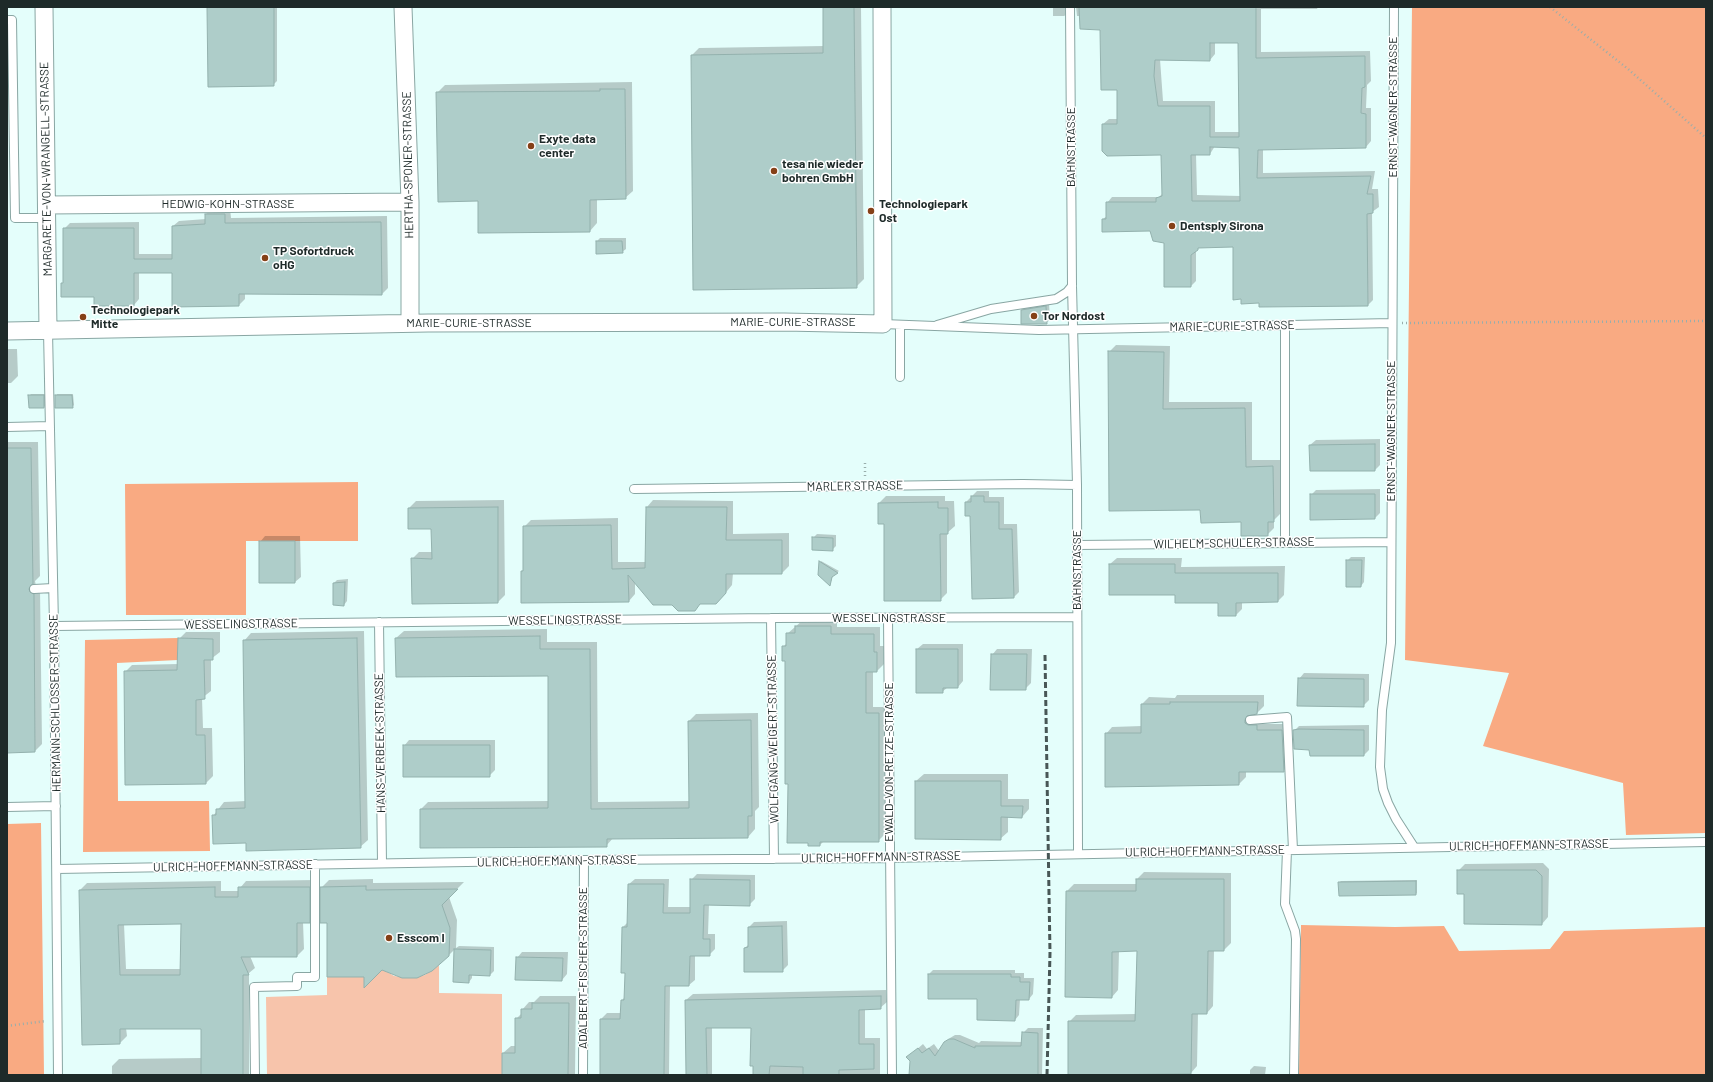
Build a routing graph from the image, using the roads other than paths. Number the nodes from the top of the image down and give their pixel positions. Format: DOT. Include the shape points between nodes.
graph roads {
  1 [pos="44,7"];
  2 [pos="403,7"];
  3 [pos="882,7"];
  4 [pos="1070,7"];
  5 [pos="1394,7"];
  6 [pos="7,20"];
  7 [pos="410,202"];
  8 [pos="47,211"];
  9 [pos="1072,286"];
  10 [pos="410,323"];
  11 [pos="1392,323"];
  12 [pos="883,324"];
  13 [pos="900,325"];
  14 [pos="1285,325"];
  15 [pos="931,326"];
  16 [pos="1073,330"];
  17 [pos="7,331"];
  18 [pos="48,331"];
  19 [pos="900,377"];
  20 [pos="50,426"];
  21 [pos="7,427"];
  22 [pos="1077,485"];
  23 [pos="634,489"];
  24 [pos="1391,542"];
  25 [pos="1285,543"];
  26 [pos="1077,545"];
  27 [pos="53,588"];
  28 [pos="34,589"];
  29 [pos="1077,616"];
  30 [pos="771,618"];
  31 [pos="888,618"];
  32 [pos="379,622"];
  33 [pos="54,626"];
  34 [pos="1250,720"];
  35 [pos="56,806"];
  36 [pos="7,807"];
  37 [pos="1706,842"];
  38 [pos="1414,847"];
  39 [pos="1290,850"];
  40 [pos="1078,854"];
  41 [pos="889,858"];
  42 [pos="774,859"];
  43 [pos="584,860"];
  44 [pos="382,863"];
  45 [pos="315,864"];
  46 [pos="56,869"];
  47 [pos="58,1075"];
  48 [pos="255,1075"];
  49 [pos="583,1075"];
  50 [pos="892,1075"];
  51 [pos="1294,1075"];
  1 -- 8 [label="street, MARGARETE-VON-WRANGELL-STRASSE"];
  2 -- 7 [label="street, HERTHA-SPONER-STRASSE"];
  3 -- 12 [label="street"];
  4 -- 9 [label="lane, BAHNSTRASSE"];
  5 -- 11 [label="lane, ERNST-WAGNER-STRASSE"];
  6 -- 8 [label="lane" via="12,20 14,218"];
  7 -- 8 [label="street, HEDWIG-KOHN-STRASSE"];
  7 -- 10 [label="street, HERTHA-SPONER-STRASSE"];
  8 -- 18 [label="street, MARGARETE-VON-WRANGELL-STRASSE"];
  9 -- 15 [label="lane" via="1056,299 991,309"];
  9 -- 16 [label="lane, BAHNSTRASSE"];
  10 -- 12 [label="street, MARIE-CURIE-STRASSE"];
  10 -- 18 [label="street, MARIE-CURIE-STRASSE"];
  11 -- 14 [label="lane, MARIE-CURIE-STRASSE"];
  11 -- 24 [label="lane, ERNST-WAGNER-STRASSE"];
  12 -- 13 [label="lane, MARIE-CURIE-STRASSE"];
  13 -- 15 [label="lane, MARIE-CURIE-STRASSE"];
  13 -- 19 [label="lane"];
  14 -- 16 [label="lane, MARIE-CURIE-STRASSE"];
  14 -- 25 [label="lane"];
  15 -- 16 [label="lane, MARIE-CURIE-STRASSE"];
  16 -- 22 [label="lane, BAHNSTRASSE"];
  17 -- 18 [label="street, MARIE-CURIE-STRASSE"];
  18 -- 20 [label="lane, HERMANN-SCHLOSSER-STRASSE"];
  20 -- 21 [label="lane"];
  20 -- 27 [label="lane, HERMANN-SCHLOSSER-STRASSE"];
  22 -- 23 [label="lane, MARLER STRASSE"];
  22 -- 26 [label="lane, BAHNSTRASSE"];
  24 -- 25 [label="lane, WILHELM-SCHULER-STRASSE"];
  24 -- 38 [label="lane, ERNST-WAGNER-STRASSE" via="1390,643 1382,710 1380,767 1388,803"];
  25 -- 26 [label="lane, WILHELM-SCHULER-STRASSE"];
  26 -- 29 [label="lane, BAHNSTRASSE"];
  27 -- 28 [label="lane"];
  27 -- 33 [label="lane, HERMANN-SCHLOSSER-STRASSE"];
  29 -- 31 [label="lane, WESSELINGSTRASSE"];
  29 -- 40 [label="lane, BAHNSTRASSE"];
  30 -- 31 [label="lane, WESSELINGSTRASSE"];
  30 -- 32 [label="lane, WESSELINGSTRASSE"];
  30 -- 42 [label="lane, WOLFGANG-WEIGERT-STRASSE"];
  31 -- 41 [label="lane, EWALD-VON-RETZE-STRASSE"];
  32 -- 33 [label="lane, WESSELINGSTRASSE"];
  32 -- 44 [label="lane, HANS-VERBEEK-STRASSE"];
  33 -- 35 [label="lane, HERMANN-SCHLOSSER-STRASSE"];
  34 -- 39 [label="lane" via="1287,716"];
  35 -- 36 [label="lane"];
  35 -- 46 [label="lane, HERMANN-SCHLOSSER-STRASSE"];
  37 -- 38 [label="lane, ULRICH-HOFFMANN-STRASSE"];
  38 -- 39 [label="lane, ULRICH-HOFFMANN-STRASSE"];
  39 -- 40 [label="lane, ULRICH-HOFFMANN-STRASSE"];
  39 -- 51 [label="lane" via="1285,904 1296,940"];
  40 -- 41 [label="lane, ULRICH-HOFFMANN-STRASSE"];
  41 -- 42 [label="lane, ULRICH-HOFFMANN-STRASSE"];
  41 -- 50 [label="lane, EWALD-VON-RETZE-STRASSE"];
  42 -- 43 [label="lane, ULRICH-HOFFMANN-STRASSE"];
  43 -- 44 [label="lane, ULRICH-HOFFMANN-STRASSE"];
  43 -- 49 [label="lane, ADALBERT-FISCHER-STRASSE"];
  44 -- 45 [label="lane, ULRICH-HOFFMANN-STRASSE"];
  45 -- 46 [label="lane, ULRICH-HOFFMANN-STRASSE"];
  45 -- 48 [label="lane" via="315,976 297,977 297,986 254,987"];
  46 -- 47 [label="lane, HERMANN-SCHLOSSER-STRASSE"];
}
